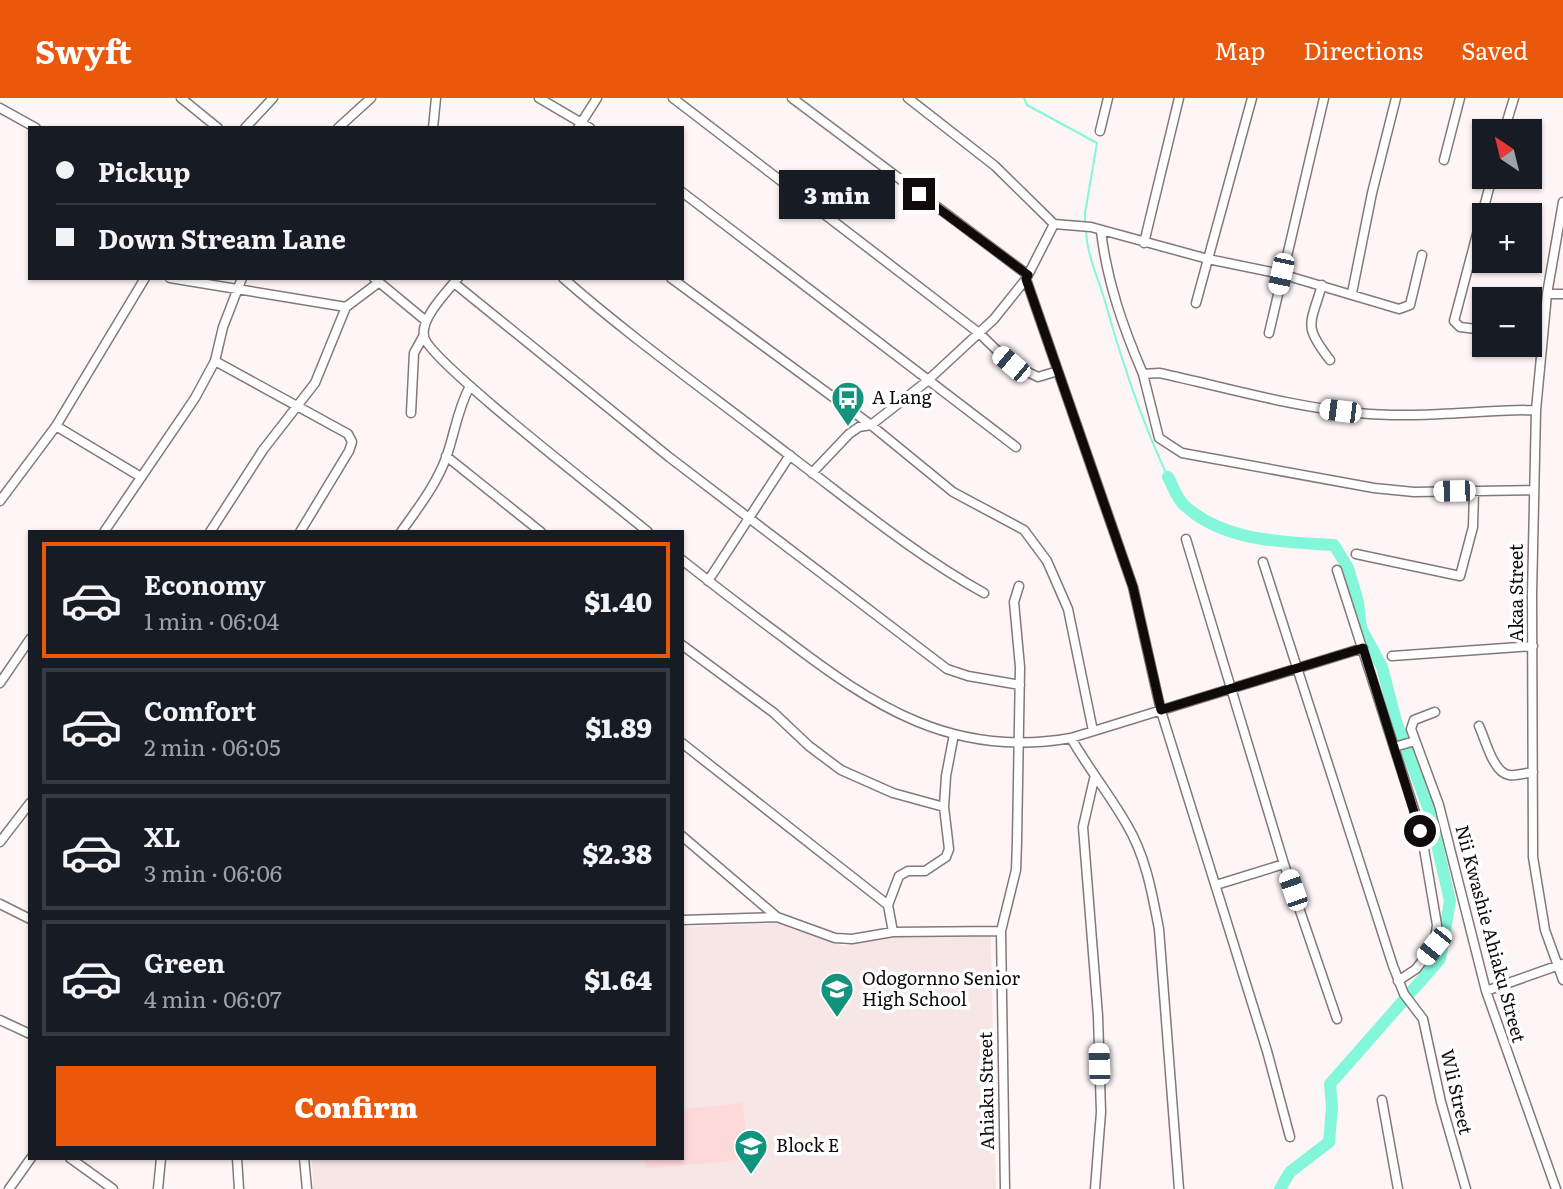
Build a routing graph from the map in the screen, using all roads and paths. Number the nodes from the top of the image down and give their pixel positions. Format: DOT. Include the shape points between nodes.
graph roads {
  1 [pos="181,98"];
  2 [pos="273,98"];
  3 [pos="371,98"];
  4 [pos="436,98"];
  5 [pos="539,98"];
  6 [pos="597,98"];
  7 [pos="673,98"];
  8 [pos="792,98"];
  9 [pos="908,98"];
  10 [pos="1108,98"];
  11 [pos="1179,98"];
  12 [pos="1252,98"];
  13 [pos="1324,98"];
  14 [pos="1396,98"];
  15 [pos="1460,98"];
  16 [pos="1514,98"];
  17 [pos="0,108"];
  18 [pos="1508,119"];
  19 [pos="580,125"];
  20 [pos="32,126"];
  21 [pos="216,126"];
  22 [pos="247,126"];
  23 [pos="340,126"];
  24 [pos="433,126"];
  25 [pos="1100,131"];
  26 [pos="1444,160"];
  27 [pos="1489,189"];
  28 [pos="684,194"];
  29 [pos="1563,202"];
  30 [pos="1055,224"];
  31 [pos="1101,230"];
  32 [pos="1144,243"];
  33 [pos="1422,255"];
  34 [pos="1208,259"];
  35 [pos="1281,274"];
  36 [pos="1027,277"];
  37 [pos="144,280"];
  38 [pos="183,280"];
  39 [pos="241,280"];
  40 [pos="376,280"];
  41 [pos="565,280"];
  42 [pos="674,280"];
  43 [pos="456,281"];
  44 [pos="1322,285"];
  45 [pos="239,289"];
  46 [pos="1352,293"];
  47 [pos="1547,294"];
  48 [pos="1563,294"];
  49 [pos="1196,303"];
  50 [pos="346,307"];
  51 [pos="426,321"];
  52 [pos="1472,328"];
  53 [pos="979,333"];
  54 [pos="1269,333"];
  55 [pos="424,335"];
  56 [pos="1542,337"];
  57 [pos="1540,357"];
  58 [pos="1330,360"];
  59 [pos="215,361"];
  60 [pos="1058,370"];
  61 [pos="1143,374"];
  62 [pos="926,382"];
  63 [pos="470,386"];
  64 [pos="296,408"];
  65 [pos="1536,410"];
  66 [pos="411,413"];
  67 [pos="872,425"];
  68 [pos="56,426"];
  69 [pos="1016,447"];
  70 [pos="790,455"];
  71 [pos="446,456"];
  72 [pos="812,473"];
  73 [pos="141,477"];
  74 [pos="1534,490"];
  75 [pos="1474,491"];
  76 [pos="0,501"];
  77 [pos="748,519"];
  78 [pos="105,530"];
  79 [pos="210,530"];
  80 [pos="301,530"];
  81 [pos="405,530"];
  82 [pos="538,530"];
  83 [pos="646,530"];
  84 [pos="1186,538"];
  85 [pos="1356,554"];
  86 [pos="684,562"];
  87 [pos="1264,562"];
  88 [pos="1338,570"];
  89 [pos="708,581"];
  90 [pos="1019,586"];
  91 [pos="984,593"];
  92 [pos="28,642"];
  93 [pos="684,646"];
  94 [pos="1533,646"];
  95 [pos="1363,648"];
  96 [pos="1392,656"];
  97 [pos="1299,667"];
  98 [pos="0,683"];
  99 [pos="1020,685"];
  100 [pos="1231,688"];
  101 [pos="1161,710"];
  102 [pos="1435,712"];
  103 [pos="1479,726"];
  104 [pos="1093,731"];
  105 [pos="954,734"];
  106 [pos="1071,738"];
  107 [pos="1413,742"];
  108 [pos="1021,743"];
  109 [pos="684,745"];
  110 [pos="1396,747"];
  111 [pos="1533,772"];
  112 [pos="1094,779"];
  113 [pos="944,807"];
  114 [pos="28,808"];
  115 [pos="684,838"];
  116 [pos="0,842"];
  117 [pos="1284,864"];
  118 [pos="1216,886"];
  119 [pos="0,904"];
  120 [pos="888,905"];
  121 [pos="28,918"];
  122 [pos="777,918"];
  123 [pos="684,920"];
  124 [pos="1001,931"];
  125 [pos="893,932"];
  126 [pos="1561,965"];
  127 [pos="1563,980"];
  128 [pos="1398,981"];
  129 [pos="1486,991"];
  130 [pos="1337,1019"];
  131 [pos="0,1020"];
  132 [pos="28,1033"];
  133 [pos="1382,1100"];
  134 [pos="1290,1137"];
  135 [pos="30,1160"];
  136 [pos="73,1160"];
  137 [pos="161,1160"];
  138 [pos="237,1160"];
  139 [pos="304,1160"];
  140 [pos="9,1189"];
  141 [pos="113,1189"];
  142 [pos="158,1189"];
  143 [pos="239,1189"];
  144 [pos="307,1189"];
  145 [pos="1005,1189"];
  146 [pos="1095,1189"];
  147 [pos="1179,1189"];
  148 [pos="1398,1189"];
  149 [pos="1466,1189"];
  150 [pos="1556,1189"];
  1 -- 21 [label="street"];
  2 -- 22 [label="street"];
  3 -- 23 [label="street"];
  4 -- 24 [label="street"];
  5 -- 19 [label="street"];
  6 -- 19 [label="street"];
  7 -- 53 [label="street"];
  8 -- 36 [label="street"];
  9 -- 30 [label="street" via="995,166"];
  10 -- 25 [label="street"];
  11 -- 32 [label="street"];
  12 -- 34 [label="street"];
  13 -- 35 [label="street"];
  14 -- 46 [label="street"];
  15 -- 26 [label="street"];
  16 -- 18 [label="street"];
  17 -- 20 [label="street"];
  27 -- 52 [label="street" via="1454,321"];
  28 -- 62 [label="street"];
  29 -- 47 [label="street, Akaa Street"];
  30 -- 31 [label="street"];
  30 -- 36 [label="street"];
  31 -- 32 [label="street"];
  31 -- 61 [label="street" via="1112,295"];
  32 -- 34 [label="street"];
  33 -- 46 [label="street" via="1406,308"];
  34 -- 35 [label="street"];
  34 -- 49 [label="street"];
  35 -- 44 [label="street"];
  35 -- 54 [label="street"];
  36 -- 53 [label="street" via="1009,304"];
  36 -- 60 [label="street"];
  37 -- 68 [label="street"];
  38 -- 45 [label="street"];
  39 -- 45 [label="street"];
  40 -- 50 [label="street"];
  40 -- 51 [label="street"];
  41 -- 70 [label="street" via="690,382"];
  42 -- 67 [label="street"];
  43 -- 51 [label="street"];
  43 -- 77 [label="street"];
  44 -- 46 [label="street"];
  44 -- 58 [label="street" via="1311,335"];
  45 -- 50 [label="street"];
  45 -- 59 [label="street"];
  47 -- 48 [label="street"];
  47 -- 56 [label="street, Akaa Street"];
  50 -- 64 [label="street" via="315,383"];
  51 -- 55 [label="street"];
  53 -- 60 [label="street" via="1027,374 1046,376"];
  53 -- 62 [label="street"];
  55 -- 63 [label="street" via="436,355"];
  55 -- 66 [label="street" via="414,353"];
  57 -- 65 [label="street, Akaa Street"];
  59 -- 64 [label="street"];
  59 -- 73 [label="street"];
  60 -- 101 [label="street" via="1133,587"];
  61 -- 65 [label="street" via="1159,373 1360,414"];
  61 -- 75 [label="street" via="1160,438 1182,453 1374,488"];
  62 -- 67 [label="street"];
  62 -- 69 [label="street"];
  63 -- 71 [label="street" via="455,416"];
  63 -- 83 [label="street"];
  64 -- 79 [label="street"];
  64 -- 80 [label="street" via="340,429 352,442"];
  65 -- 74 [label="street, Akaa Street"];
  67 -- 72 [label="street" via="849,434"];
  67 -- 104 [label="street" via="953,492 1024,530 1038,547 1068,610"];
  68 -- 73 [label="street"];
  68 -- 76 [label="street"];
  70 -- 72 [label="street"];
  70 -- 77 [label="street"];
  71 -- 81 [label="street"];
  71 -- 82 [label="street"];
  72 -- 91 [label="street" via="946,572"];
  73 -- 78 [label="street"];
  74 -- 75 [label="street"];
  74 -- 94 [label="street, Akaa Street"];
  75 -- 85 [label="street" via="1473,527 1460,576"];
  77 -- 89 [label="street"];
  77 -- 99 [label="street" via="947,669"];
  84 -- 100 [label="street"];
  86 -- 89 [label="street"];
  87 -- 97 [label="street, Wli Street"];
  88 -- 95 [label="street"];
  89 -- 105 [label="street" via="858,693 925,727"];
  90 -- 99 [label="street, Ahiaku Street" via="1014,602"];
  92 -- 98 [label="street"];
  93 -- 113 [label="street" via="841,769 892,793"];
  94 -- 96 [label="street"];
  94 -- 111 [label="street, Akaa Street"];
  95 -- 97 [label="street"];
  95 -- 110 [label="street"];
  97 -- 100 [label="street"];
  97 -- 128 [label="street, Wli Street"];
  99 -- 108 [label="street, Ahiaku Street"];
  100 -- 101 [label="street"];
  100 -- 117 [label="street"];
  101 -- 104 [label="street"];
  101 -- 118 [label="street"];
  102 -- 107 [label="street" via="1411,724"];
  103 -- 111 [label="street" via="1503,773"];
  104 -- 106 [label="street"];
  105 -- 108 [label="street"];
  105 -- 113 [label="street"];
  106 -- 108 [label="street"];
  106 -- 112 [label="street"];
  107 -- 110 [label="street"];
  107 -- 129 [label="street, Nii Kwashie Ahiaku Street" via="1439,805"];
  108 -- 124 [label="street, Ahiaku Street" via="1016,870"];
  109 -- 120 [label="street"];
  110 -- 128 [label="street" via="1420,831 1438,934 1416,968"];
  111 -- 126 [label="street, Akaa Street" via="1536,885 1545,930"];
  112 -- 146 [label="street" via="1083,827 1101,1112"];
  112 -- 147 [label="street" via="1127,825 1151,886 1159,929"];
  113 -- 120 [label="street" via="946,856 925,871 899,876"];
  114 -- 116 [label="street"];
  115 -- 122 [label="street"];
  117 -- 118 [label="street"];
  117 -- 130 [label="street"];
  118 -- 134 [label="street"];
  119 -- 121 [label="street"];
  120 -- 125 [label="street"];
  122 -- 123 [label="street"];
  122 -- 125 [label="street" via="835,938"];
  124 -- 125 [label="street"];
  124 -- 145 [label="street, Ahiaku Street"];
  126 -- 127 [label="street, Akaa Street"];
  126 -- 129 [label="street"];
  128 -- 149 [label="street, Wli Street" via="1423,1019"];
  129 -- 150 [label="street, Nii Kwashie Ahiaku Street"];
  131 -- 132 [label="street"];
  133 -- 148 [label="street"];
  135 -- 140 [label="street"];
  136 -- 141 [label="street"];
  137 -- 142 [label="street"];
  138 -- 143 [label="street"];
  139 -- 144 [label="street"];
}
